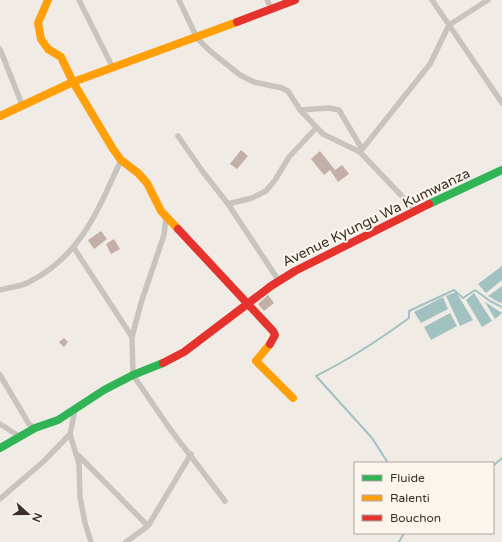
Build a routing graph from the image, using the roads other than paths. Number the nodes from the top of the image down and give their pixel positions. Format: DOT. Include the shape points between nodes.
graph roads {
  1 [pos="48,0"];
  2 [pos="79,0"];
  3 [pos="179,0"];
  4 [pos="267,0"];
  5 [pos="295,0"];
  6 [pos="432,0"];
  7 [pos="488,0"];
  8 [pos="272,10"];
  9 [pos="449,25"];
  10 [pos="197,38"];
  11 [pos="0,49"];
  12 [pos="113,68"];
  13 [pos="73,82"];
  14 [pos="502,103"];
  15 [pos="23,107"];
  16 [pos="300,110"];
  17 [pos="0,116"];
  18 [pos="316,128"];
  19 [pos="178,136"];
  20 [pos="361,150"];
  21 [pos="121,160"];
  22 [pos="502,170"];
  23 [pos="228,204"];
  24 [pos="415,210"];
  25 [pos="166,217"];
  26 [pos="174,225"];
  27 [pos="164,235"];
  28 [pos="74,248"];
  29 [pos="279,281"];
  30 [pos="0,290"];
  31 [pos="246,304"];
  32 [pos="132,337"];
  33 [pos="133,374"];
  34 [pos="0,375"];
  35 [pos="292,398"];
  36 [pos="75,410"];
  37 [pos="0,424"];
  38 [pos="35,428"];
  39 [pos="70,434"];
  40 [pos="19,436"];
  41 [pos="0,448"];
  42 [pos="191,454"];
  43 [pos="77,455"];
  44 [pos="0,499"];
  45 [pos="225,501"];
  46 [pos="148,526"];
  47 [pos="91,542"];
  48 [pos="126,542"];
  1 -- 13 [label="street" via="38,23 41,39 48,49 61,57"];
  2 -- 12 [label="street"];
  3 -- 10 [label="street"];
  4 -- 8 [label="street"];
  5 -- 8 [label="street"];
  6 -- 9 [label="street"];
  7 -- 9 [label="street"];
  8 -- 10 [label="street"];
  9 -- 14 [label="street"];
  9 -- 20 [label="street" via="430,64"];
  10 -- 12 [label="street"];
  10 -- 16 [label="street" via="240,75 254,82 288,91"];
  11 -- 15 [label="street"];
  12 -- 13 [label="street"];
  13 -- 15 [label="street"];
  13 -- 21 [label="street"];
  15 -- 17 [label="street"];
  16 -- 18 [label="street"];
  16 -- 20 [label="street" via="339,110"];
  18 -- 20 [label="street" via="329,137"];
  18 -- 23 [label="street" via="289,157 266,191 252,198"];
  19 -- 23 [label="street"];
  20 -- 24 [label="street"];
  21 -- 25 [label="street" via="147,183"];
  21 -- 28 [label="street" via="97,210"];
  22 -- 24 [label="street, Avenue Kyungu Wa Kumwanza"];
  23 -- 29 [label="street"];
  24 -- 29 [label="street, Avenue Kyungu Wa Kumwanza"];
  25 -- 26 [label="street"];
  25 -- 27 [label="street"];
  26 -- 27 [label="street"];
  26 -- 31 [label="street"];
  27 -- 32 [label="street"];
  28 -- 30 [label="street" via="61,261 29,282"];
  28 -- 32 [label="street"];
  29 -- 31 [label="street, Avenue Kyungu Wa Kumwanza"];
  31 -- 33 [label="street, Avenue Kyungu Wa Kumwanza" via="184,352"];
  31 -- 35 [label="street" via="275,335 273,341 256,359 257,363"];
  32 -- 33 [label="street"];
  33 -- 36 [label="street, Avenue Kyungu Wa Kumwanza"];
  33 -- 42 [label="street" via="170,429"];
  34 -- 38 [label="street" via="28,424"];
  36 -- 38 [label="street, Avenue Kyungu Wa Kumwanza" via="58,420"];
  36 -- 39 [label="street"];
  37 -- 40 [label="street"];
  38 -- 40 [label="street, Avenue Kyungu Wa Kumwanza"];
  39 -- 43 [label="street"];
  39 -- 44 [label="street"];
  40 -- 41 [label="street, Avenue Kyungu Wa Kumwanza"];
  42 -- 45 [label="street"];
  42 -- 46 [label="street"];
  43 -- 46 [label="street"];
  43 -- 47 [label="street" via="80,497"];
  46 -- 48 [label="street"];
}
